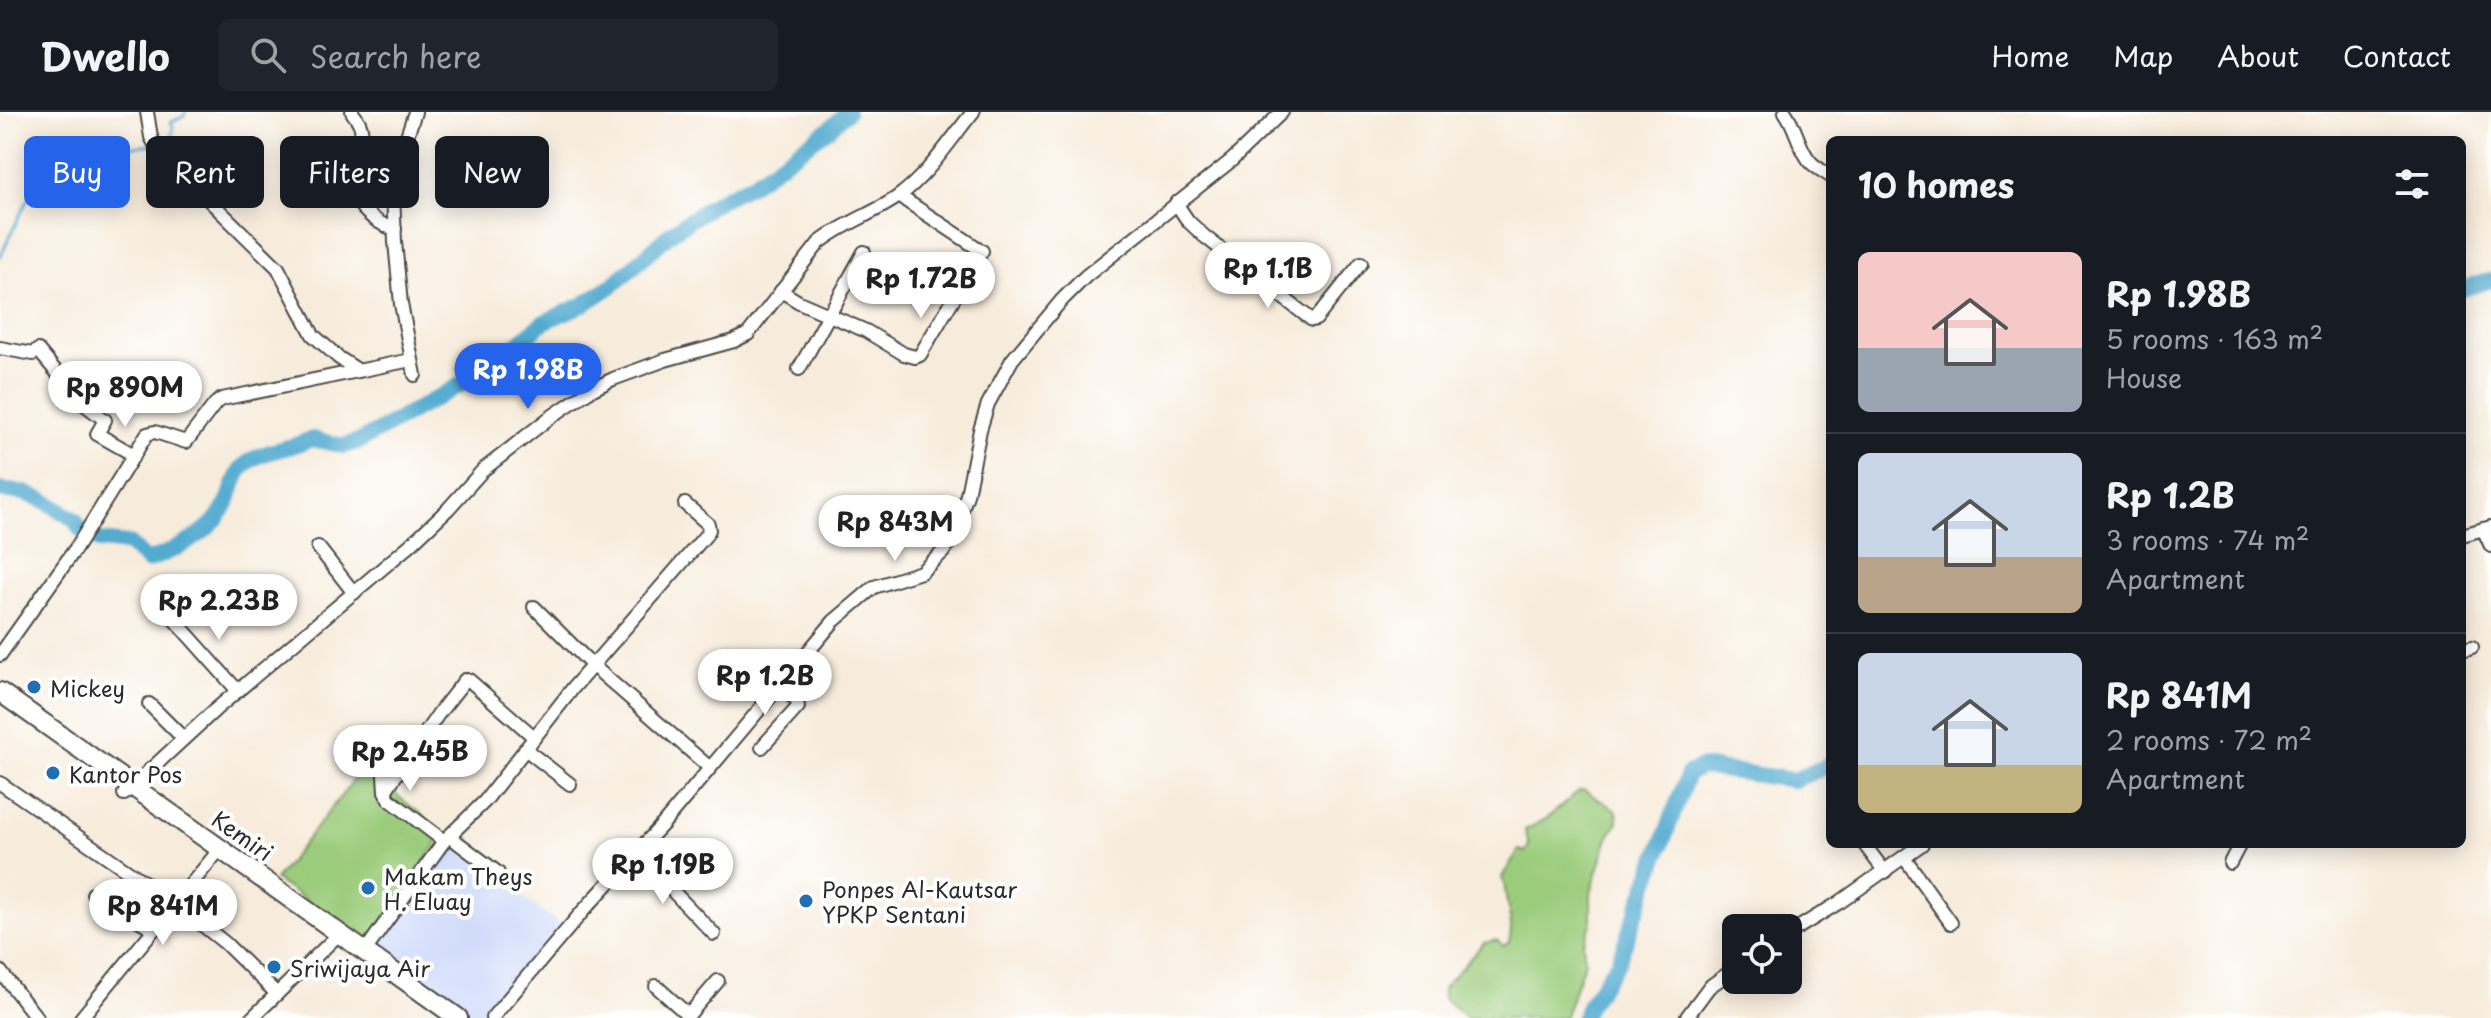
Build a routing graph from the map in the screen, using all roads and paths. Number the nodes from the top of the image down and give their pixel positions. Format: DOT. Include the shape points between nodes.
graph roads {
  1 [pos="147,112"];
  2 [pos="352,112"];
  3 [pos="415,112"];
  4 [pos="973,112"];
  5 [pos="1282,112"];
  6 [pos="1785,112"];
  7 [pos="1826,173"];
  8 [pos="899,196"];
  9 [pos="1176,203"];
  10 [pos="395,229"];
  11 [pos="982,251"];
  12 [pos="864,252"];
  13 [pos="995,259"];
  14 [pos="1361,263"];
  15 [pos="781,291"];
  16 [pos="830,316"];
  17 [pos="0,348"];
  18 [pos="411,360"];
  19 [pos="799,369"];
  20 [pos="359,371"];
  21 [pos="415,375"];
  22 [pos="134,455"];
  23 [pos="685,504"];
  24 [pos="2487,528"];
  25 [pos="2466,534"];
  26 [pos="2491,546"];
  27 [pos="318,547"];
  28 [pos="354,593"];
  29 [pos="534,607"];
  30 [pos="172,617"];
  31 [pos="0,655"];
  32 [pos="592,665"];
  33 [pos="778,686"];
  34 [pos="238,691"];
  35 [pos="2,699"];
  36 [pos="149,704"];
  37 [pos="534,737"];
  38 [pos="183,738"];
  39 [pos="382,742"];
  40 [pos="762,747"];
  41 [pos="525,749"];
  42 [pos="710,768"];
  43 [pos="0,783"];
  44 [pos="570,784"];
  45 [pos="128,790"];
  46 [pos="385,791"];
  47 [pos="447,838"];
  48 [pos="1867,848"];
  49 [pos="1916,848"];
  50 [pos="2238,848"];
  51 [pos="217,853"];
  52 [pos="637,854"];
  53 [pos="1904,857"];
  54 [pos="2230,863"];
  55 [pos="1885,872"];
  56 [pos="498,873"];
  57 [pos="93,894"];
  58 [pos="176,904"];
  59 [pos="1951,923"];
  60 [pos="1802,925"];
  61 [pos="154,929"];
  62 [pos="714,934"];
  63 [pos="335,938"];
  64 [pos="365,951"];
  65 [pos="0,971"];
  66 [pos="1722,978"];
  67 [pos="718,981"];
  68 [pos="656,986"];
  69 [pos="277,994"];
  70 [pos="447,1016"];
  71 [pos="687,1017"];
  72 [pos="37,1018"];
  73 [pos="81,1018"];
  74 [pos="252,1018"];
  75 [pos="492,1018"];
  76 [pos="1686,1018"];
  1 -- 20 [label="street" via="158,150 278,268 313,335"];
  2 -- 10 [label="street" via="361,138 346,168 351,191 376,221"];
  3 -- 10 [label="street" via="394,182"];
  4 -- 8 [label="street"];
  5 -- 9 [label="street"];
  6 -- 7 [label="street" via="1809,161"];
  8 -- 11 [label="street"];
  8 -- 15 [label="street" via="829,234"];
  9 -- 14 [label="street" via="1204,236 1312,320"];
  9 -- 33 [label="street" via="1086,276 1012,360 988,404 967,495 939,557 912,577 863,595"];
  10 -- 18 [label="street"];
  11 -- 13 [label="street"];
  11 -- 16 [label="street" via="920,355 909,356"];
  12 -- 16 [label="street"];
  15 -- 16 [label="street"];
  15 -- 28 [label="street" via="741,339 613,379 570,403 483,470 436,521"];
  16 -- 19 [label="street"];
  17 -- 22 [label="street" via="33,354 38,350 63,388 105,420 97,434"];
  18 -- 20 [label="street"];
  18 -- 21 [label="street"];
  20 -- 22 [label="street" via="222,399 188,441 150,431"];
  22 -- 31 [label="street"];
  23 -- 32 [label="street" via="709,530"];
  24 -- 25 [label="street"];
  24 -- 26 [label="street"];
  27 -- 28 [label="street"];
  28 -- 34 [label="street"];
  29 -- 32 [label="street"];
  30 -- 34 [label="street"];
  32 -- 37 [label="street"];
  32 -- 42 [label="street"];
  33 -- 40 [label="street" via="797,700 798,707"];
  33 -- 42 [label="street"];
  34 -- 38 [label="street"];
  35 -- 45 [label="highway, Kemiri"];
  36 -- 38 [label="street"];
  37 -- 41 [label="street"];
  37 -- 46 [label="street" via="465,680"];
  38 -- 45 [label="street"];
  39 -- 46 [label="street"];
  41 -- 44 [label="street"];
  41 -- 47 [label="street" via="485,801"];
  42 -- 52 [label="street"];
  43 -- 58 [label="street"];
  45 -- 51 [label="highway, Kemiri"];
  46 -- 47 [label="street"];
  47 -- 56 [label="street"];
  47 -- 64 [label="street"];
  48 -- 55 [label="street"];
  49 -- 53 [label="street"];
  50 -- 54 [label="street"];
  51 -- 58 [label="street"];
  51 -- 63 [label="highway, Kemiri"];
  52 -- 62 [label="street"];
  52 -- 75 [label="street"];
  53 -- 55 [label="street"];
  53 -- 59 [label="street"];
  55 -- 60 [label="street"];
  57 -- 61 [label="street"];
  58 -- 61 [label="street"];
  58 -- 69 [label="street"];
  61 -- 73 [label="street"];
  63 -- 64 [label="highway, Kemiri"];
  63 -- 69 [label="street"];
  63 -- 70 [label="highway, Kemiri"];
  64 -- 70 [label="highway, Kemiri"];
  65 -- 72 [label="street"];
  66 -- 76 [label="street"];
  67 -- 71 [label="street"];
  68 -- 71 [label="street"];
  69 -- 74 [label="street"];
}
